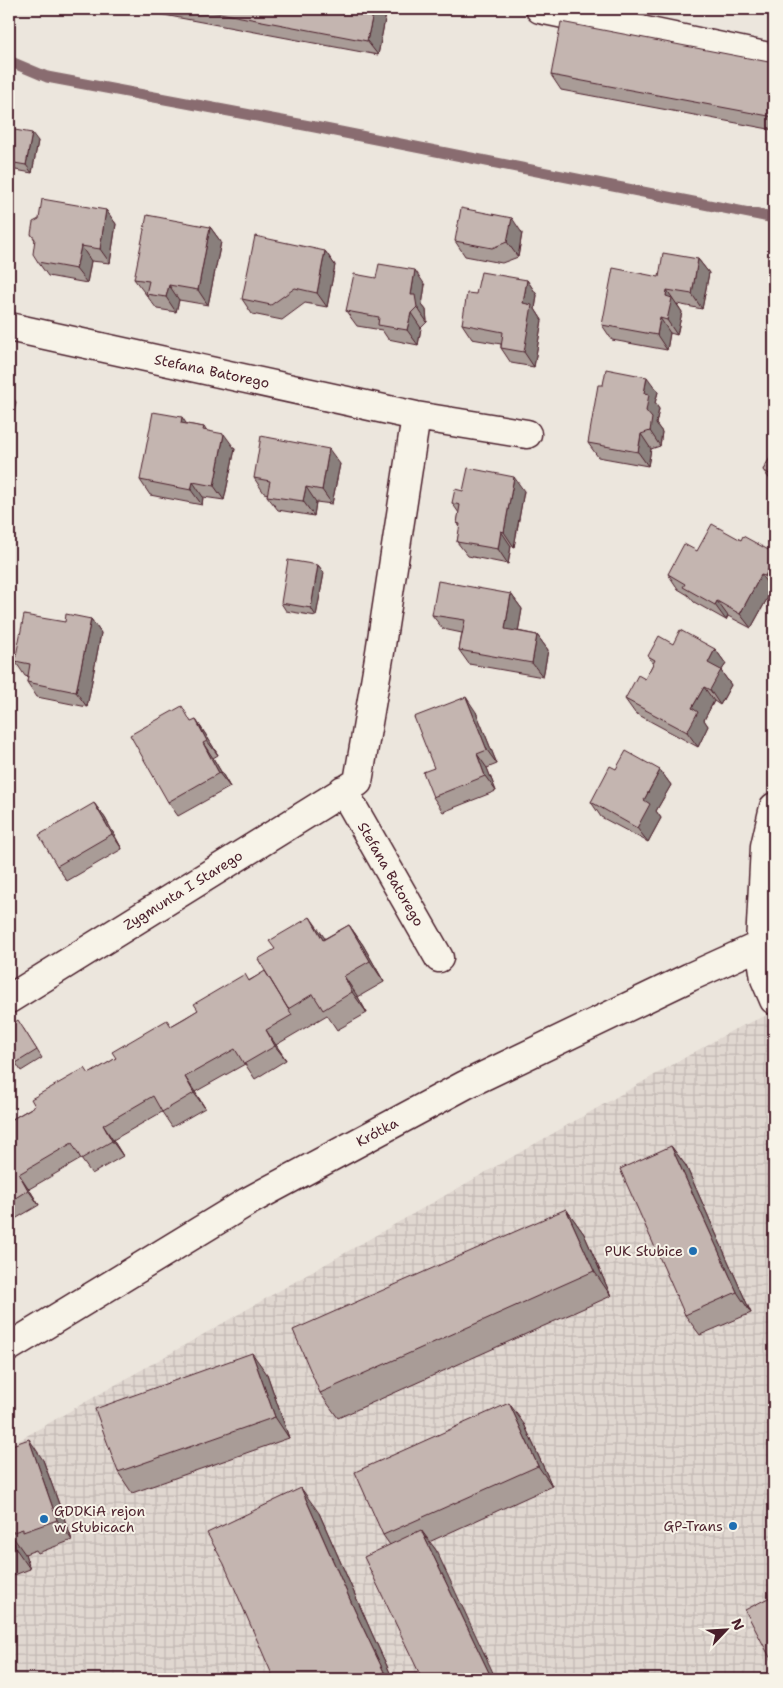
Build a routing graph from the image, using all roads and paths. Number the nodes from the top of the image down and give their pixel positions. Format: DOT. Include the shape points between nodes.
graph roads {
  1 [pos="540,9"];
  2 [pos="774,58"];
  3 [pos="9,327"];
  4 [pos="416,416"];
  5 [pos="526,434"];
  6 [pos="351,786"];
  7 [pos="774,807"];
  8 [pos="767,942"];
  9 [pos="439,958"];
  10 [pos="9,999"];
  11 [pos="774,1000"];
  12 [pos="9,1347"];
  1 -- 2 [label="street"];
  3 -- 4 [label="street, Stefana Batorego"];
  4 -- 5 [label="street, Stefana Batorego"];
  4 -- 6 [label="street" via="380,652"];
  6 -- 9 [label="street, Stefana Batorego"];
  6 -- 10 [label="street, Zygmunta I Starego"];
  7 -- 8 [label="street" via="765,846"];
  8 -- 11 [label="street" via="765,979"];
  8 -- 12 [label="street, Krótka" via="466,1086 247,1202"];
}
